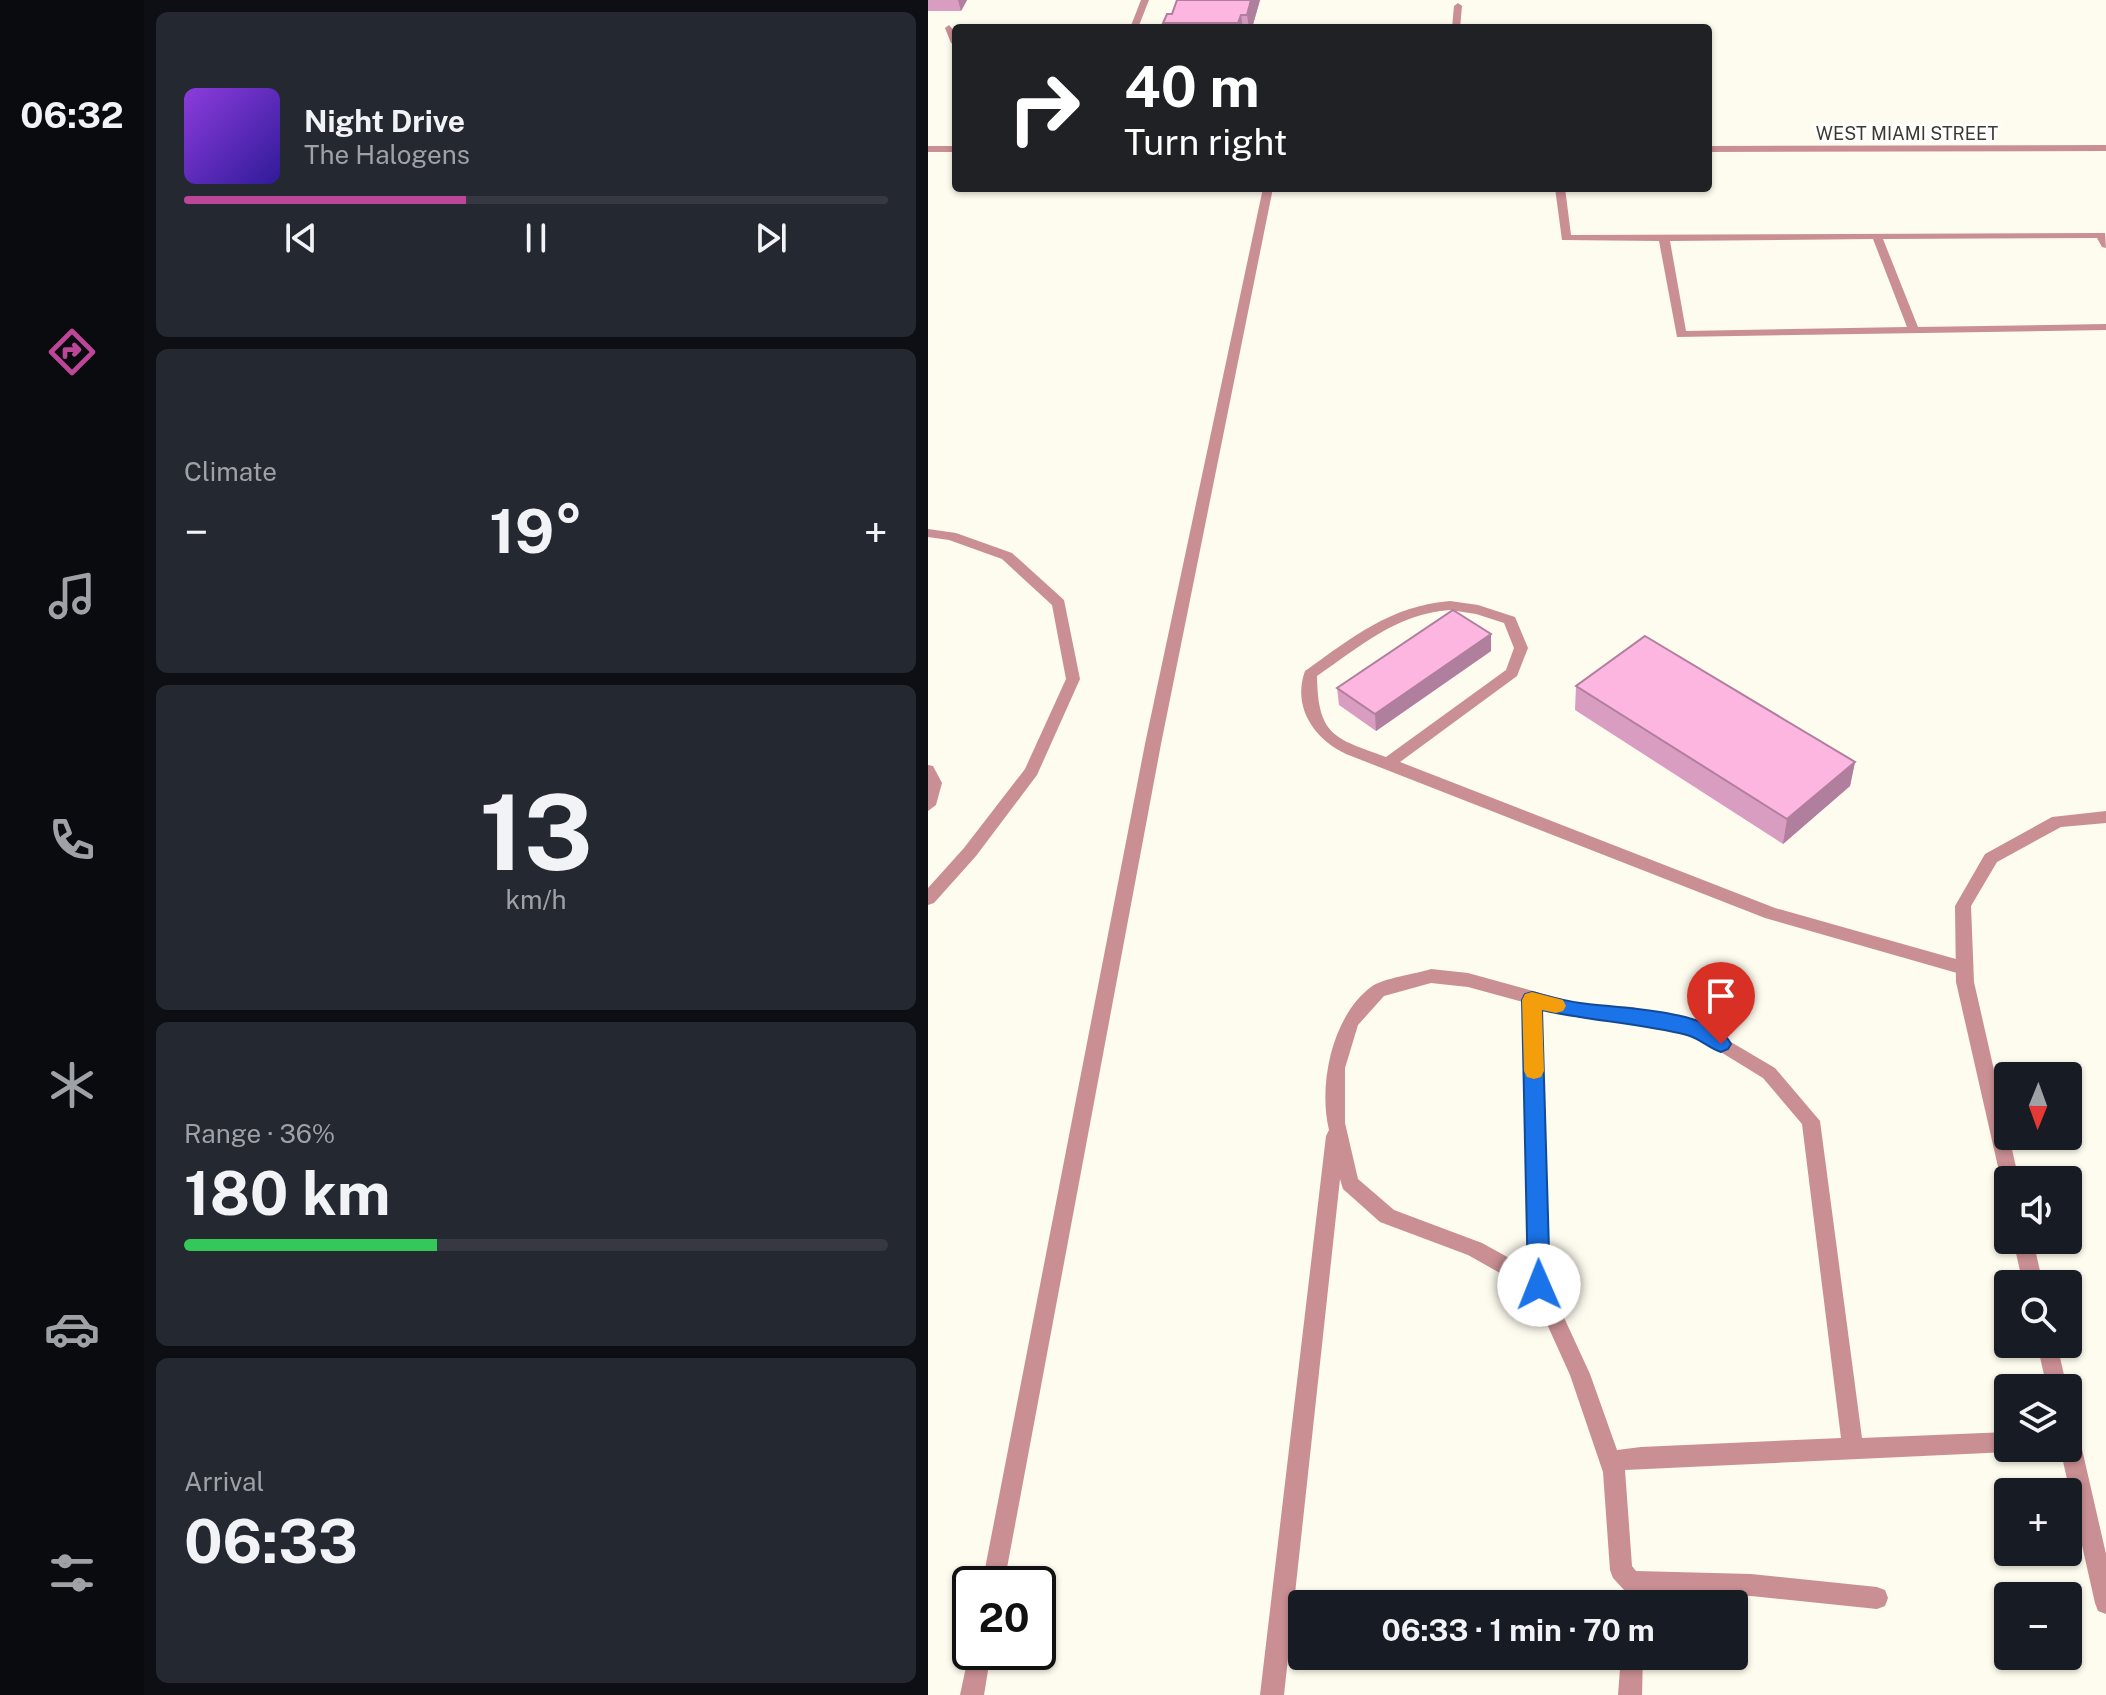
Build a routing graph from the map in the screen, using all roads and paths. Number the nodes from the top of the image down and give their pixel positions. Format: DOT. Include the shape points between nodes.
graph roads {
  1 [pos="1145,0"];
  2 [pos="1458,6"];
  3 [pos="1136,24"];
  4 [pos="1456,24"];
  5 [pos="949,28"];
  6 [pos="952,34"];
  7 [pos="2106,148"];
  8 [pos="928,149"];
  9 [pos="952,149"];
  10 [pos="1712,149"];
  11 [pos="1267,192"];
  12 [pos="1560,192"];
  13 [pos="1664,237"];
  14 [pos="1877,237"];
  15 [pos="2106,245"];
  16 [pos="2106,327"];
  17 [pos="1913,329"];
  18 [pos="928,533"];
  19 [pos="1388,763"];
  20 [pos="928,770"];
  21 [pos="928,805"];
  22 [pos="2106,817"];
  23 [pos="928,899"];
  24 [pos="1964,968"];
  25 [pos="1532,1000"];
  26 [pos="1336,1123"];
  27 [pos="2007,1166"];
  28 [pos="1539,1285"];
  29 [pos="1994,1443"];
  30 [pos="1853,1449"];
  31 [pos="2073,1462"];
  32 [pos="1614,1472"];
  33 [pos="996,1566"];
  34 [pos="1634,1590"];
  35 [pos="1687,1590"];
  36 [pos="1877,1598"];
  37 [pos="2106,1603"];
  38 [pos="977,1670"];
  39 [pos="1631,1670"];
  40 [pos="972,1695"];
  41 [pos="1272,1695"];
  42 [pos="1630,1695"];
  1 -- 3 [label="street"];
  2 -- 4 [label="street"];
  5 -- 6 [label="street"];
  7 -- 10 [label="street, WEST MIAMI STREET"];
  8 -- 9 [label="street"];
  11 -- 33 [label="street" via="1153,744"];
  12 -- 13 [label="street" via="1566,238"];
  13 -- 14 [label="street"];
  13 -- 17 [label="street" via="1681,335"];
  14 -- 15 [label="street" via="2101,235"];
  14 -- 17 [label="street"];
  16 -- 17 [label="street"];
  18 -- 23 [label="street" via="1007,556 1059,603 1073,679 1032,771"];
  19 -- 19 [label="street" via="1327,740 1315,722 1310,674 1399,615 1427,605 1477,606 1510,620 1521,648 1512,673"];
  19 -- 24 [label="street" via="1771,913"];
  20 -- 21 [label="street" via="934,783"];
  22 -- 24 [label="street" via="2058,821 1991,858 1963,906"];
  24 -- 27 [label="street"];
  25 -- 26 [label="street" via="1468,980 1431,976 1378,991 1350,1022 1336,1068"];
  25 -- 28 [label="street"];
  25 -- 30 [label="street" via="1697,1029 1769,1073 1811,1121"];
  26 -- 28 [label="street" via="1350,1183 1387,1216 1475,1249"];
  26 -- 41 [label="street"];
  28 -- 32 [label="street" via="1580,1374"];
  29 -- 30 [label="street"];
  30 -- 32 [label="street" via="1641,1457 1617,1461"];
  31 -- 37 [label="street"];
  32 -- 34 [label="street" via="1621,1570"];
  35 -- 36 [label="street" via="1751,1585"];
  38 -- 40 [label="street"];
  39 -- 42 [label="street"];
}
